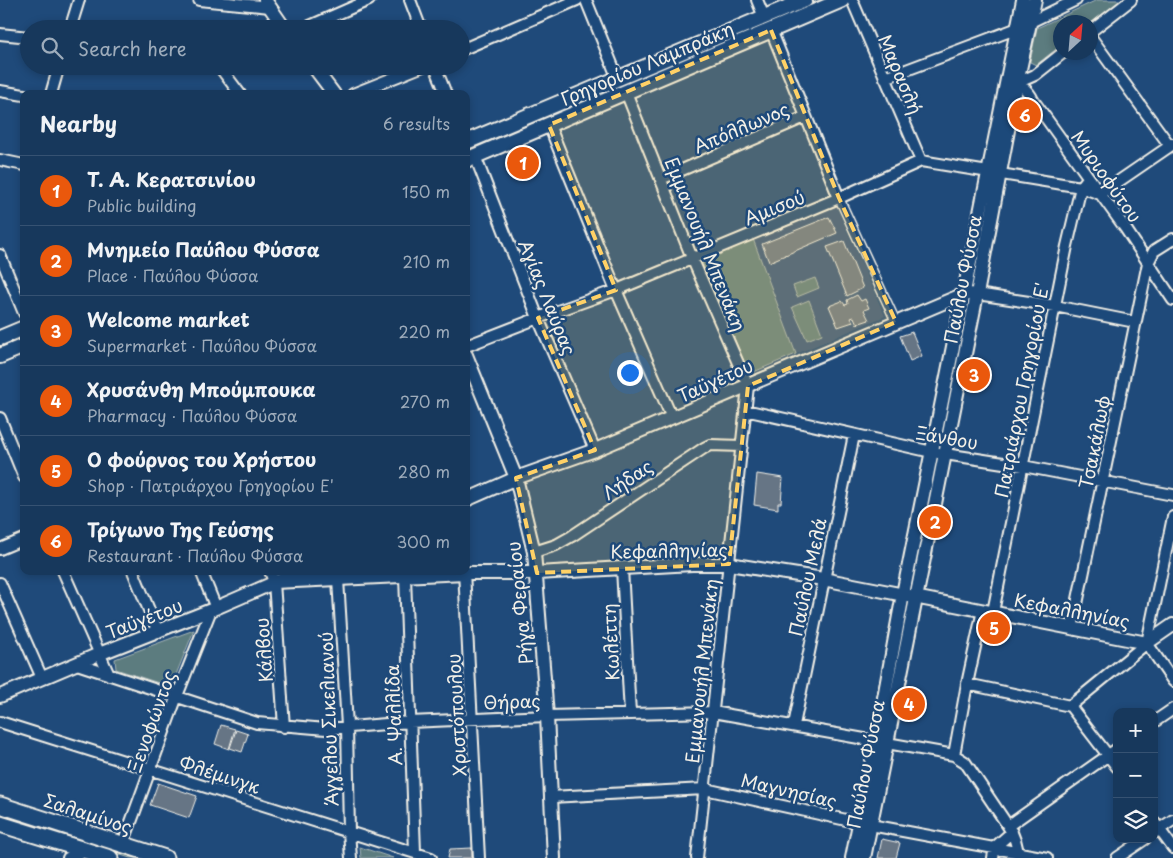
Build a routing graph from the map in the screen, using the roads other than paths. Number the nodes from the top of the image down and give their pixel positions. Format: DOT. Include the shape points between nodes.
graph roads {
  1 [pos="79,0"];
  2 [pos="199,0"];
  3 [pos="369,0"];
  4 [pos="410,0"];
  5 [pos="577,0"];
  6 [pos="586,0"];
  7 [pos="757,0"];
  8 [pos="805,0"];
  9 [pos="842,0"];
  10 [pos="852,0"];
  11 [pos="1023,0"];
  12 [pos="1035,0"];
  13 [pos="1076,0"];
  14 [pos="1131,0"];
  15 [pos="268,3"];
  16 [pos="764,17"];
  17 [pos="73,20"];
  18 [pos="280,20"];
  19 [pos="323,20"];
  20 [pos="418,20"];
  21 [pos="1031,22"];
  22 [pos="1098,26"];
  23 [pos="1018,28"];
  24 [pos="771,30"];
  25 [pos="0,34"];
  26 [pos="20,36"];
  27 [pos="1026,42"];
  28 [pos="470,46"];
  29 [pos="1098,47"];
  30 [pos="1054,60"];
  31 [pos="56,75"];
  32 [pos="226,75"];
  33 [pos="320,75"];
  34 [pos="400,75"];
  35 [pos="439,75"];
  36 [pos="885,78"];
  37 [pos="618,79"];
  38 [pos="1012,82"];
  39 [pos="51,90"];
  40 [pos="237,90"];
  41 [pos="331,90"];
  42 [pos="363,90"];
  43 [pos="444,90"];
  44 [pos="0,91"];
  45 [pos="626,92"];
  46 [pos="20,94"];
  47 [pos="806,117"];
  48 [pos="549,125"];
  49 [pos="470,140"];
  50 [pos="1172,145"];
  51 [pos="470,158"];
  52 [pos="0,160"];
  53 [pos="921,161"];
  54 [pos="20,164"];
  55 [pos="994,172"];
  56 [pos="1088,178"];
  57 [pos="661,179"];
  58 [pos="1081,187"];
  59 [pos="1100,194"];
  60 [pos="839,198"];
  61 [pos="1173,239"];
  62 [pos="0,255"];
  63 [pos="692,258"];
  64 [pos="1148,263"];
  65 [pos="616,290"];
  66 [pos="971,294"];
  67 [pos="1173,300"];
  68 [pos="20,303"];
  69 [pos="1055,306"];
  70 [pos="538,318"];
  71 [pos="896,322"];
  72 [pos="1135,322"];
  73 [pos="20,330"];
  74 [pos="0,338"];
  75 [pos="470,344"];
  76 [pos="20,348"];
  77 [pos="0,356"];
  78 [pos="470,365"];
  79 [pos="748,386"];
  80 [pos="745,410"];
  81 [pos="0,418"];
  82 [pos="672,418"];
  83 [pos="854,435"];
  84 [pos="742,446"];
  85 [pos="595,450"];
  86 [pos="938,453"];
  87 [pos="1023,466"];
  88 [pos="20,467"];
  89 [pos="516,478"];
  90 [pos="1103,482"];
  91 [pos="1173,495"];
  92 [pos="470,498"];
  93 [pos="1173,518"];
  94 [pos="20,541"];
  95 [pos="0,549"];
  96 [pos="534,552"];
  97 [pos="729,564"];
  98 [pos="622,568"];
  99 [pos="470,572"];
  100 [pos="536,573"];
  101 [pos="65,575"];
  102 [pos="135,575"];
  103 [pos="202,575"];
  104 [pos="420,575"];
  105 [pos="464,575"];
  106 [pos="405,576"];
  107 [pos="272,577"];
  108 [pos="338,579"];
  109 [pos="823,579"];
  110 [pos="0,582"];
  111 [pos="903,594"];
  112 [pos="916,597"];
  113 [pos="213,609"];
  114 [pos="988,611"];
  115 [pos="1173,625"];
  116 [pos="1072,628"];
  117 [pos="158,632"];
  118 [pos="1147,643"];
  119 [pos="99,654"];
  120 [pos="77,664"];
  121 [pos="109,675"];
  122 [pos="42,678"];
  123 [pos="1173,681"];
  124 [pos="967,684"];
  125 [pos="0,696"];
  126 [pos="177,696"];
  127 [pos="1070,706"];
  128 [pos="1173,709"];
  129 [pos="713,712"];
  130 [pos="630,714"];
  131 [pos="547,716"];
  132 [pos="473,719"];
  133 [pos="1158,719"];
  134 [pos="0,722"];
  135 [pos="410,722"];
  136 [pos="794,725"];
  137 [pos="284,726"];
  138 [pos="347,726"];
  139 [pos="882,742"];
  140 [pos="1112,752"];
  141 [pos="954,755"];
  142 [pos="150,769"];
  143 [pos="705,789"];
  144 [pos="550,797"];
  145 [pos="0,805"];
  146 [pos="1173,820"];
  147 [pos="0,824"];
  148 [pos="865,824"];
  149 [pos="1158,827"];
  150 [pos="1010,829"];
  151 [pos="1158,830"];
  152 [pos="349,832"];
  153 [pos="1139,843"];
  154 [pos="123,844"];
  155 [pos="1173,848"];
  156 [pos="86,850"];
  157 [pos="415,852"];
  158 [pos="994,853"];
  159 [pos="1018,855"];
  160 [pos="68,858"];
  161 [pos="110,858"];
  162 [pos="165,858"];
  163 [pos="351,858"];
  164 [pos="431,858"];
  165 [pos="479,858"];
  166 [pos="554,858"];
  167 [pos="697,858"];
  168 [pos="852,858"];
  169 [pos="864,858"];
  170 [pos="1047,858"];
  171 [pos="1117,858"];
  1 -- 17 [label="street"];
  2 -- 15 [label="street"];
  3 -- 19 [label="street"];
  4 -- 20 [label="street"];
  5 -- 28 [label="street"];
  6 -- 37 [label="street"];
  7 -- 16 [label="street"];
  8 -- 16 [label="main road, Γρηγορίου Λαμπράκη"];
  9 -- 24 [label="main road, Γρηγορίου Λαμπράκη"];
  10 -- 36 [label="street, Μαρασλή"];
  11 -- 23 [label="street, Παύλου Φύσσα"];
  12 -- 21 [label="street, Παύλου Φύσσα"];
  13 -- 21 [label="street"];
  14 -- 22 [label="street"];
  15 -- 18 [label="street"];
  16 -- 37 [label="main road, Γρηγορίου Λαμπράκη"];
  21 -- 23 [label="street"];
  21 -- 27 [label="street, Παύλου Φύσσα"];
  23 -- 27 [label="street"];
  23 -- 36 [label="street"];
  23 -- 38 [label="street, Παύλου Φύσσα"];
  24 -- 45 [label="main road, Γρηγορίου Λαμπράκη"];
  24 -- 47 [label="street"];
  25 -- 26 [label="street"];
  27 -- 38 [label="street, Παύλου Φύσσα"];
  29 -- 50 [label="street"];
  30 -- 38 [label="street" via="1035,75"];
  31 -- 39 [label="street"];
  32 -- 40 [label="street"];
  33 -- 41 [label="street"];
  34 -- 42 [label="street"];
  35 -- 43 [label="street"];
  36 -- 53 [label="street, Μαρασλή"];
  37 -- 49 [label="main road, Γρηγορίου Λαμπράκη"];
  38 -- 55 [label="street, Παύλου Φύσσα"];
  38 -- 56 [label="street, Μυριοφύτου" via="1030,92"];
  44 -- 46 [label="street"];
  45 -- 48 [label="main road, Γρηγορίου Λαμπράκη"];
  45 -- 57 [label="street, Εμμανουήλ Μπενάκη"];
  47 -- 57 [label="street, Απόλλωνος"];
  47 -- 60 [label="street"];
  48 -- 51 [label="main road, Γρηγορίου Λαμπράκη"];
  48 -- 65 [label="street"];
  50 -- 59 [label="street"];
  51 -- 70 [label="street, Αγίας Λαύρας"];
  52 -- 54 [label="street"];
  53 -- 55 [label="street"];
  53 -- 60 [label="street, Αμισού"];
  55 -- 58 [label="street"];
  55 -- 66 [label="street, Παύλου Φύσσα"];
  56 -- 58 [label="street, Πατριάρχου Γρηγορίου Ε'"];
  56 -- 59 [label="street, Μυριοφύτου"];
  57 -- 63 [label="street, Εμμανουήλ Μπενάκη"];
  58 -- 59 [label="street"];
  58 -- 69 [label="street, Πατριάρχου Γρηγορίου Ε'"];
  59 -- 64 [label="street, Μυριοφύτου"];
  60 -- 63 [label="street, Αμισού"];
  60 -- 71 [label="street"];
  61 -- 64 [label="street" via="1154,251"];
  62 -- 68 [label="street"];
  63 -- 65 [label="street, Αμισού"];
  63 -- 79 [label="street, Εμμανουήλ Μπενάκη"];
  64 -- 67 [label="street, Μυριοφύτου"];
  64 -- 72 [label="street, Τσακάλωφ"];
  65 -- 70 [label="street, Αμισού"];
  65 -- 82 [label="street"];
  66 -- 69 [label="street"];
  66 -- 71 [label="street, Ταϋγέτου"];
  66 -- 86 [label="street, Παύλου Φύσσα"];
  69 -- 72 [label="street"];
  69 -- 87 [label="street, Πατριάρχου Γρηγορίου Ε'"];
  70 -- 75 [label="street, Αμισού"];
  70 -- 85 [label="street, Αγίας Λαύρας"];
  71 -- 79 [label="street, Ταϋγέτου"];
  72 -- 90 [label="street, Τσακάλωφ"];
  73 -- 74 [label="main road"];
  76 -- 77 [label="main road"];
  78 -- 89 [label="street, Ρήγα Φεραίου"];
  79 -- 80 [label="street, Εμμανουήλ Μπενάκη"];
  79 -- 82 [label="street, Ταϋγέτου"];
  80 -- 83 [label="street, Ξάνθου"];
  80 -- 84 [label="street, Εμμανουήλ Μπενάκη"];
  81 -- 88 [label="street"];
  82 -- 85 [label="street, Ταϋγέτου"];
  83 -- 86 [label="street, Ξάνθου"];
  83 -- 109 [label="street, Παύλου Μελά"];
  84 -- 96 [label="street, Λήδας" via="710,445 704,448 572,536"];
  84 -- 97 [label="street, Εμμανουήλ Μπενάκη"];
  85 -- 89 [label="street, Ταϋγέτου"];
  86 -- 87 [label="street, Ξάνθου"];
  86 -- 111 [label="street, Παύλου Φύσσα"];
  86 -- 112 [label="street, Παύλου Φύσσα"];
  87 -- 90 [label="street, Ξάνθου"];
  87 -- 114 [label="street, Πατριάρχου Γρηγορίου Ε'"];
  89 -- 92 [label="street, Ταϋγέτου"];
  89 -- 96 [label="street, Ρήγα Φεραίου"];
  90 -- 91 [label="street, Ξάνθου"];
  90 -- 116 [label="street, Τσακάλωφ"];
  93 -- 118 [label="street"];
  94 -- 95 [label="street"];
  96 -- 100 [label="street, Ρήγα Φεραίου"];
  97 -- 98 [label="street, Κεφαλληνίας"];
  97 -- 109 [label="street, Κεφαλληνίας"];
  97 -- 129 [label="street, Εμμανουήλ Μπενάκη"];
  98 -- 100 [label="street, Κεφαλληνίας"];
  98 -- 130 [label="street, Κωλέττη"];
  99 -- 100 [label="street, Κεφαλληνίας"];
  100 -- 131 [label="street, Ρήγα Φεραίου"];
  101 -- 119 [label="street"];
  102 -- 117 [label="street"];
  103 -- 113 [label="street"];
  104 -- 106 [label="street, Κεφαλληνίας"];
  105 -- 132 [label="street, Χριστόπουλου"];
  106 -- 108 [label="street, Κεφαλληνίας"];
  106 -- 135 [label="street, Α. Ψαλλίδα"];
  107 -- 108 [label="street, Κεφαλληνίας"];
  107 -- 113 [label="street, Ταϋγέτου"];
  107 -- 137 [label="street, Κάλβου"];
  108 -- 138 [label="street, Άγγελου Σικελιανού"];
  109 -- 111 [label="street, Κεφαλληνίας"];
  109 -- 136 [label="street, Παύλου Μελά"];
  110 -- 122 [label="street"];
  111 -- 112 [label="street, Κεφαλληνίας"];
  111 -- 139 [label="street, Παύλου Φύσσα"];
  112 -- 114 [label="street, Κεφαλληνίας"];
  112 -- 139 [label="street, Παύλου Φύσσα"];
  113 -- 117 [label="street, Ταϋγέτου"];
  113 -- 126 [label="street, Ξενοφώντος"];
  114 -- 116 [label="street, Κεφαλληνίας"];
  114 -- 124 [label="street, Πατριάρχου Γρηγορίου Ε'"];
  115 -- 118 [label="street"];
  116 -- 118 [label="street, Κεφαλληνίας"];
  117 -- 119 [label="street, Ταϋγέτου"];
  118 -- 123 [label="street"];
  118 -- 127 [label="street"];
  119 -- 120 [label="street, Ταϋγέτου"];
  119 -- 121 [label="street"];
  120 -- 121 [label="street, Θήρας"];
  120 -- 122 [label="street, Ταϋγέτου"];
  121 -- 126 [label="street, Θήρας"];
  122 -- 125 [label="street, Ταϋγέτου"];
  124 -- 127 [label="street"];
  124 -- 141 [label="street, Πατριάρχου Γρηγορίου Ε'"];
  126 -- 137 [label="street, Θήρας" via="257,723"];
  126 -- 142 [label="street, Ξενοφώντος"];
  127 -- 140 [label="street"];
  128 -- 133 [label="street"];
  129 -- 130 [label="street, Θήρας"];
  129 -- 136 [label="street, Θήρας"];
  129 -- 143 [label="street, Εμμανουήλ Μπενάκη"];
  130 -- 131 [label="street, Θήρας"];
  131 -- 132 [label="street, Θήρας"];
  131 -- 144 [label="street, Ρήγα Φεραίου"];
  132 -- 135 [label="street, Θήρας"];
  132 -- 165 [label="street, Χριστόπουλου"];
  134 -- 142 [label="street, Φλέμινγκ"];
  135 -- 138 [label="street, Θήρας"];
  135 -- 157 [label="street, Α. Ψαλλίδα"];
  136 -- 139 [label="street, Θήρας"];
  137 -- 138 [label="street, Θήρας" via="326,729"];
  138 -- 152 [label="street, Άγγελου Σικελιανού"];
  139 -- 141 [label="street, Θήρας"];
  139 -- 148 [label="street, Παύλου Φύσσα"];
  140 -- 150 [label="street"];
  141 -- 150 [label="street" via="965,762"];
  142 -- 152 [label="street, Φλέμινγκ"];
  142 -- 154 [label="street, Ξενοφώντος"];
  143 -- 144 [label="street, Μαγνησίας"];
  143 -- 148 [label="street, Μαγνησίας"];
  143 -- 167 [label="street, Εμμανουήλ Μπενάκη"];
  144 -- 166 [label="street, Ρήγα Φεραίου"];
  145 -- 154 [label="main road, Σαλαμίνος"];
  146 -- 149 [label="street"];
  147 -- 156 [label="main road, Σαλαμίνος"];
  148 -- 158 [label="street, Μαγνησίας"];
  148 -- 168 [label="street, Παύλου Φύσσα"];
  148 -- 169 [label="street, Παύλου Φύσσα"];
  150 -- 158 [label="street"];
  150 -- 159 [label="street"];
  151 -- 155 [label="street"];
  152 -- 157 [label="street, Φλέμινγκ"];
  152 -- 163 [label="street, Άγγελου Σικελιανού"];
  153 -- 171 [label="street"];
  154 -- 162 [label="main road, Σαλαμίνος"];
  156 -- 160 [label="street"];
  156 -- 161 [label="main road, Σαλαμίνος"];
  157 -- 164 [label="street, Φλέμινγκ"];
  158 -- 159 [label="street, Μαγνησίας"];
  159 -- 170 [label="street, Μαγνησίας"];
}
